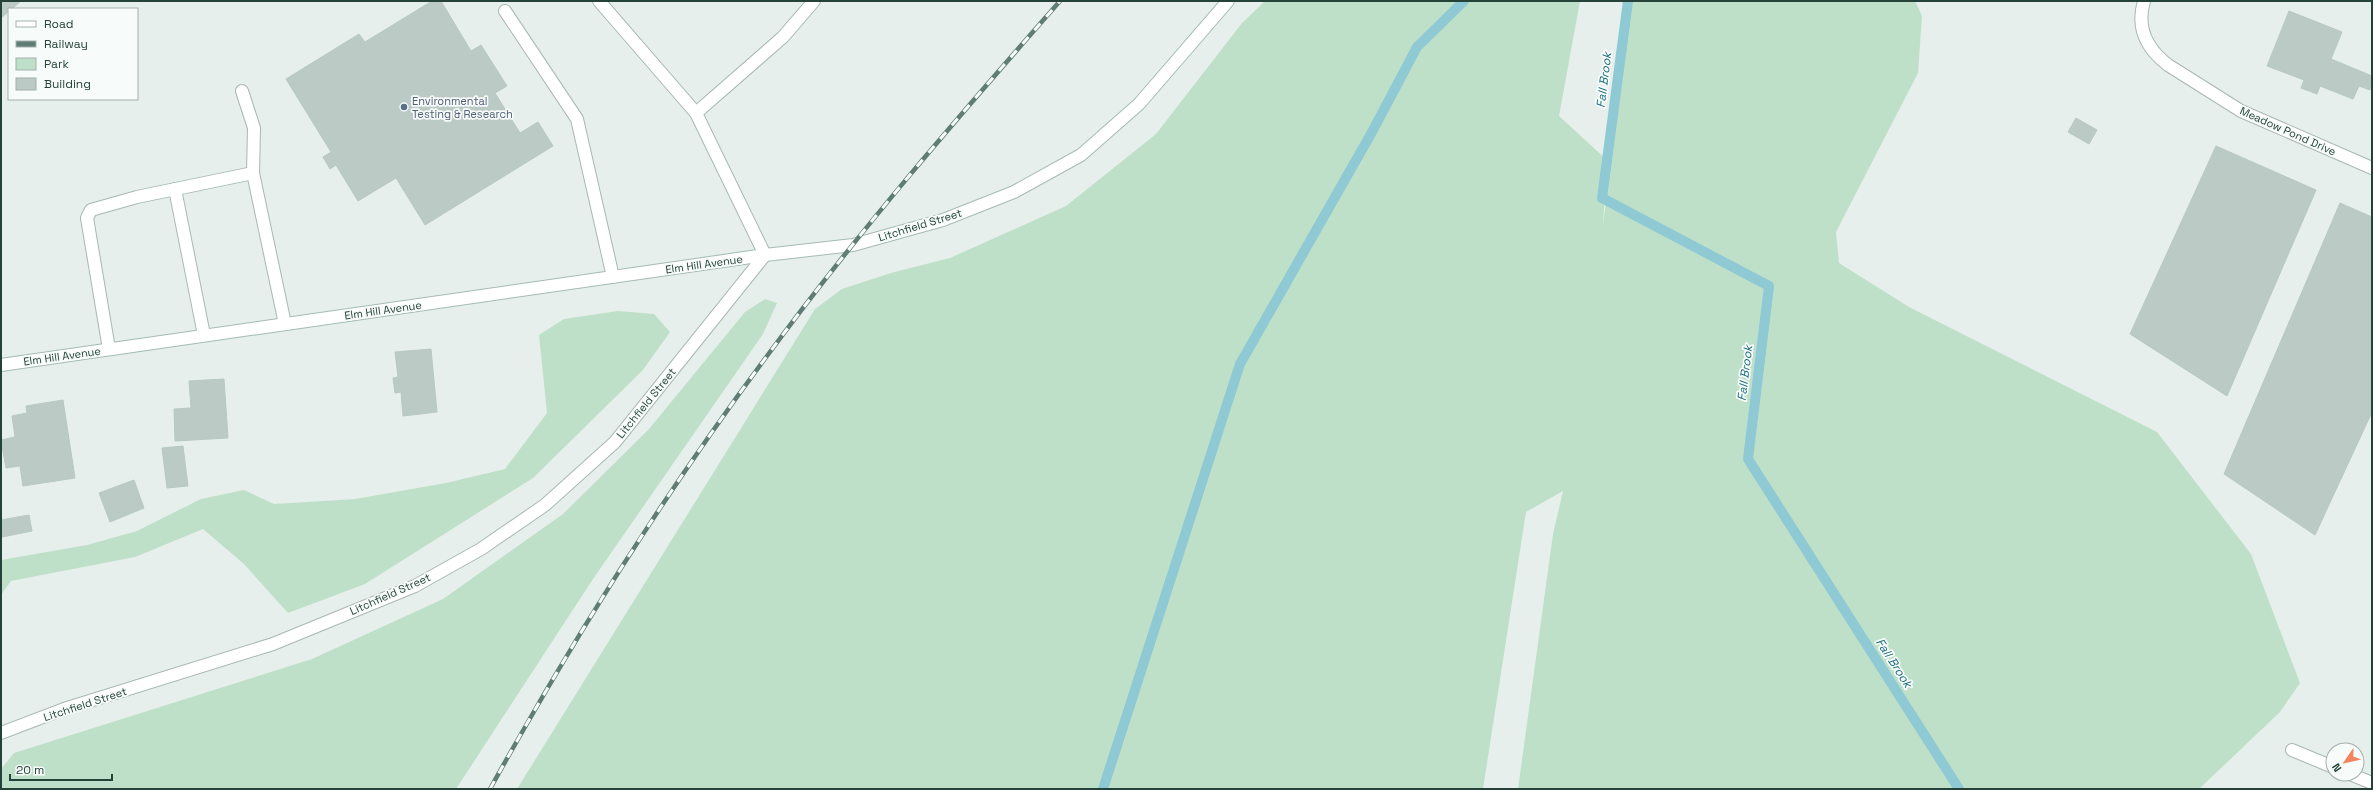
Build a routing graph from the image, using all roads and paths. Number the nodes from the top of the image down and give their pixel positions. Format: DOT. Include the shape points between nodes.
graph roads {
  1 [pos="600,1"];
  2 [pos="814,1"];
  3 [pos="1228,1"];
  4 [pos="2144,1"];
  5 [pos="505,11"];
  6 [pos="242,91"];
  7 [pos="696,113"];
  8 [pos="2372,168"];
  9 [pos="253,173"];
  10 [pos="176,189"];
  11 [pos="765,255"];
  12 [pos="614,277"];
  13 [pos="285,324"];
  14 [pos="204,335"];
  15 [pos="109,349"];
  16 [pos="1,365"];
  17 [pos="1,734"];
  18 [pos="2292,750"];
  19 [pos="2325,764"];
  1 -- 7 [label="main road"];
  2 -- 7 [label="main road" via="783,37"];
  3 -- 11 [label="main road, Litchfield Street" via="1139,104 1081,154 1014,192 943,220 853,245"];
  4 -- 8 [label="main road, Meadow Pond Drive" via="2140,14 2145,39 2158,57 2168,65 2248,115"];
  5 -- 12 [label="main road" via="577,119"];
  6 -- 9 [label="main road" via="254,128"];
  7 -- 11 [label="main road"];
  9 -- 10 [label="main road"];
  9 -- 13 [label="main road"];
  10 -- 14 [label="main road"];
  10 -- 15 [label="main road" via="91,210 87,218"];
  11 -- 12 [label="main road, Elm Hill Avenue"];
  11 -- 17 [label="main road, Litchfield Street" via="615,442 545,506 482,549 415,586 273,644 64,709"];
  12 -- 13 [label="main road, Elm Hill Avenue"];
  13 -- 14 [label="main road, Elm Hill Avenue"];
  14 -- 15 [label="main road, Elm Hill Avenue"];
  15 -- 16 [label="main road, Elm Hill Avenue"];
  18 -- 19 [label="main road"];
}
